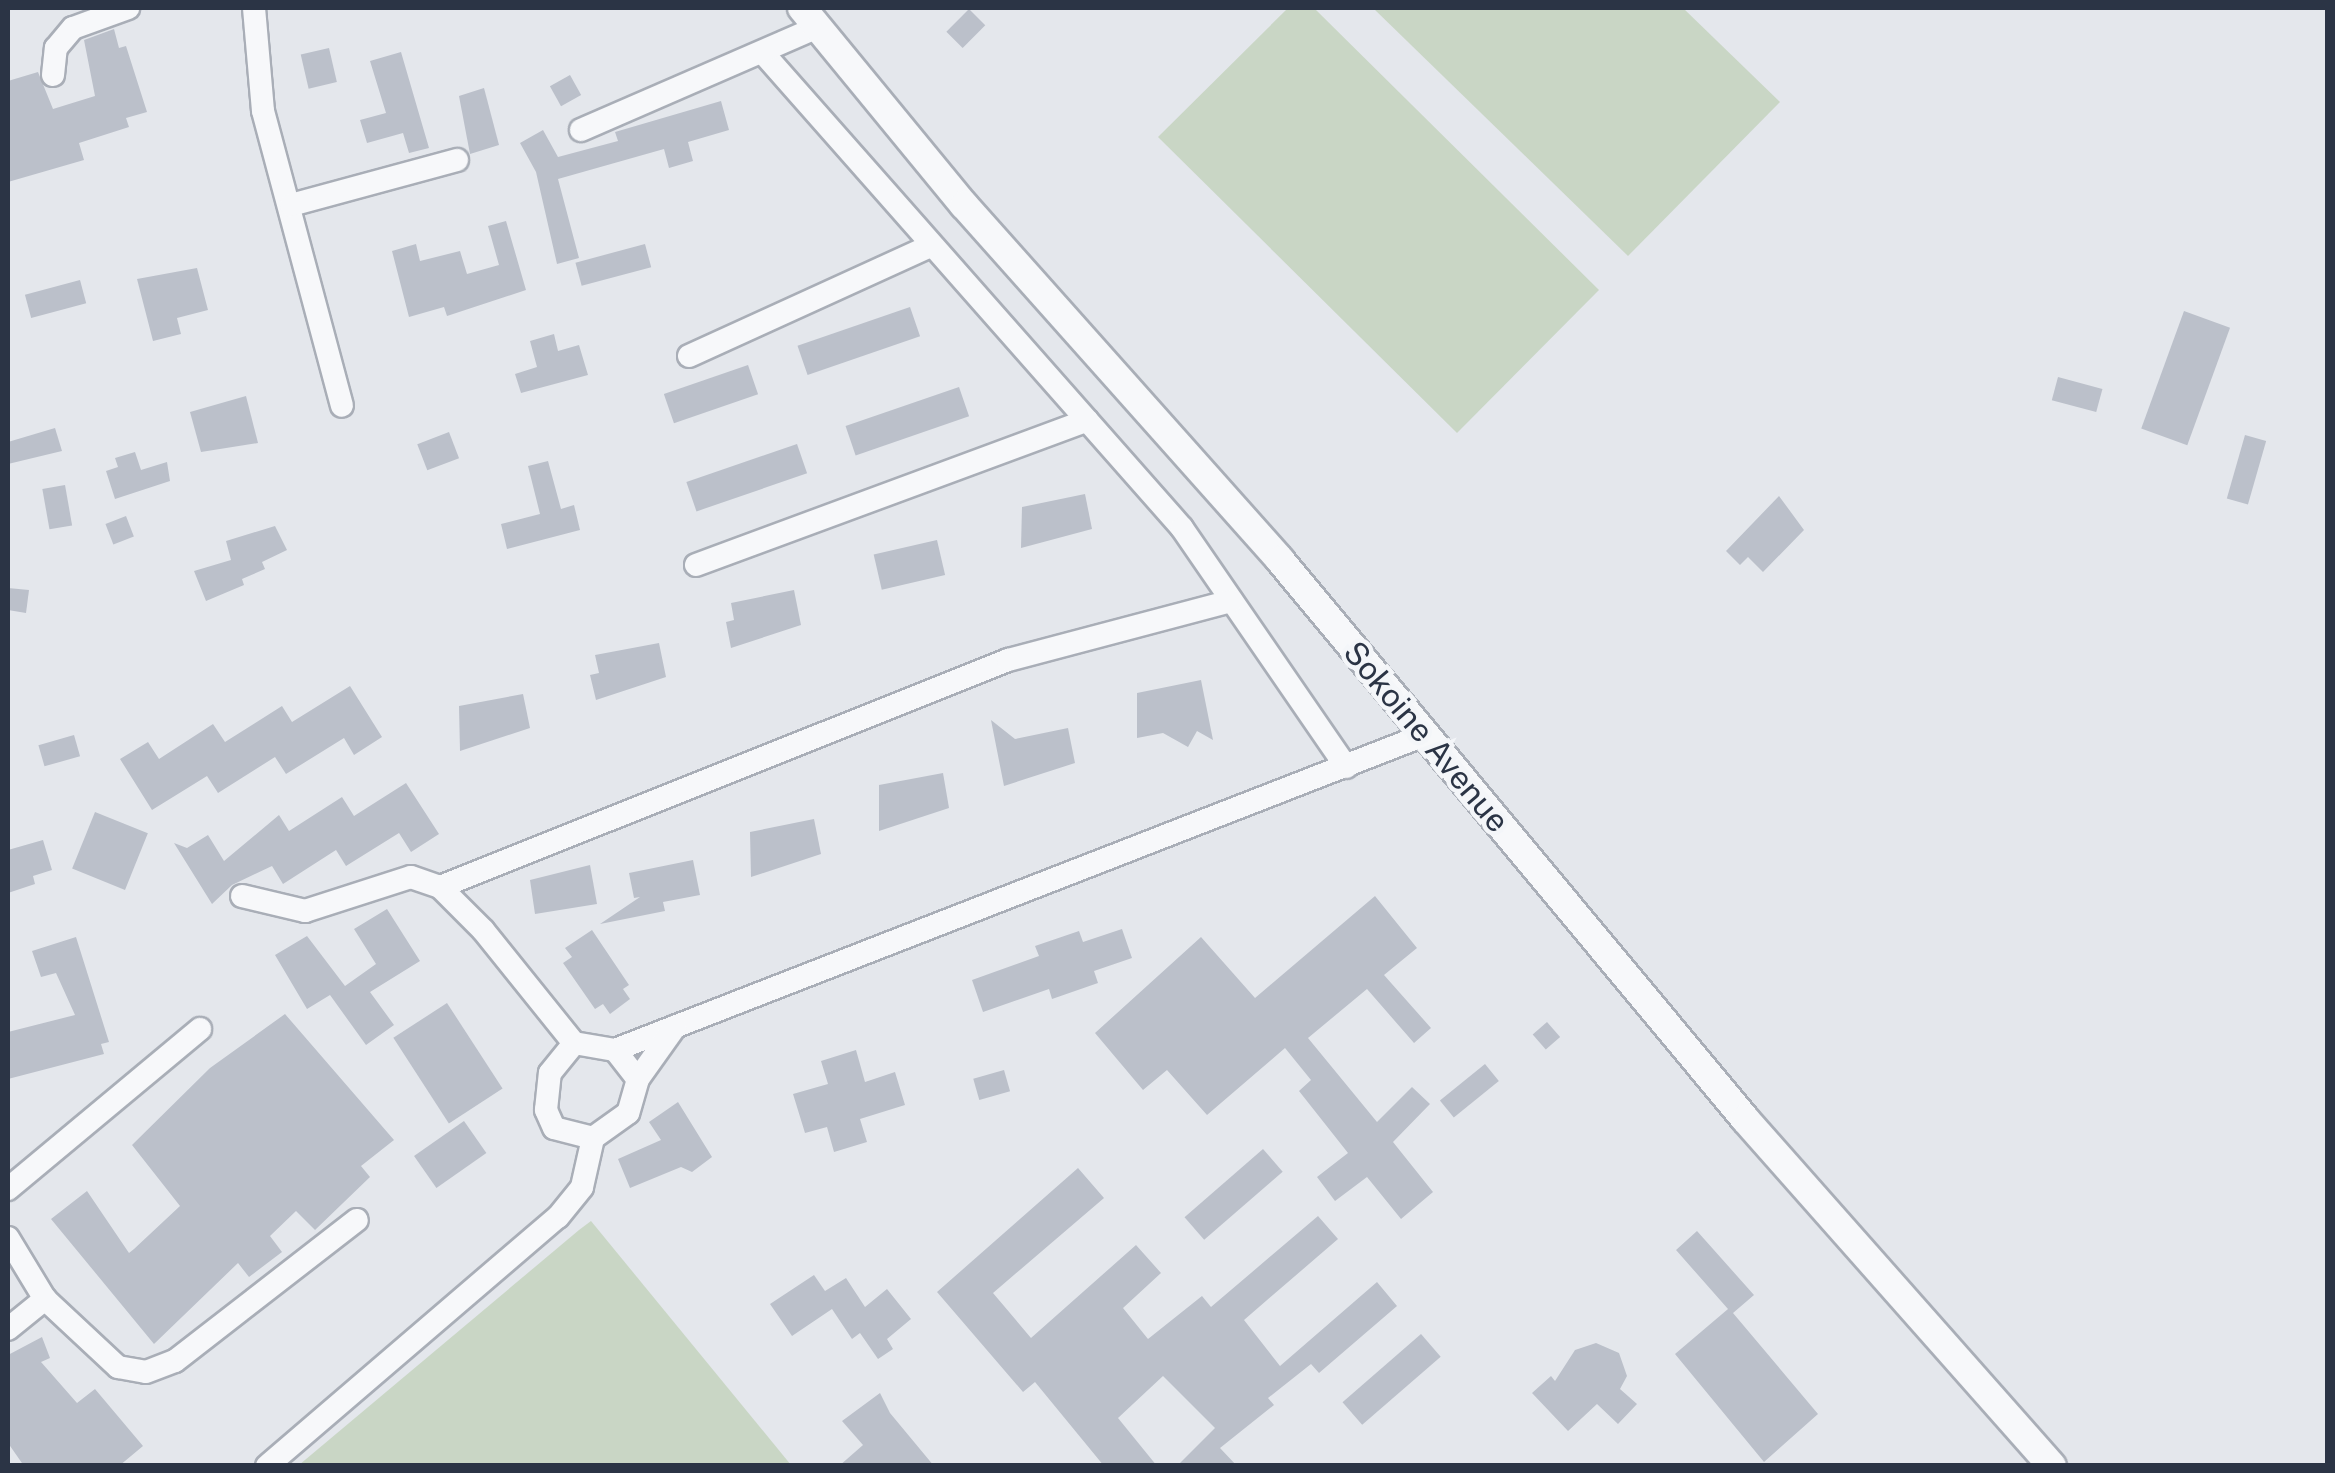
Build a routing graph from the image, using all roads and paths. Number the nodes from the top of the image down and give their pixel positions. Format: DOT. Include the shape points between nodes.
graph roads {
  1 [pos="128,8"];
  2 [pos="254,8"];
  3 [pos="810,17"];
  4 [pos="764,54"];
  5 [pos="54,76"];
  6 [pos="581,130"];
  7 [pos="457,160"];
  8 [pos="291,206"];
  9 [pos="930,246"];
  10 [pos="689,356"];
  11 [pos="342,406"];
  12 [pos="1087,420"];
  13 [pos="696,565"];
  14 [pos="1232,601"];
  15 [pos="1424,736"];
  16 [pos="1346,767"];
  17 [pos="440,887"];
  18 [pos="242,896"];
  19 [pos="677,1024"];
  20 [pos="200,1029"];
  21 [pos="574,1043"];
  22 [pos="615,1050"];
  23 [pos="638,1079"];
  24 [pos="593,1138"];
  25 [pos="8,1189"];
  26 [pos="356,1220"];
  27 [pos="8,1238"];
  28 [pos="45,1299"];
  29 [pos="8,1330"];
  30 [pos="267,1466"];
  31 [pos="2052,1466"];
  1 -- 5 [label="street" via="73,28 56,48"];
  2 -- 8 [label="street" via="263,110"];
  3 -- 4 [label="street"];
  3 -- 15 [label="street, Sokoine Avenue" via="964,206 1280,560"];
  4 -- 6 [label="street"];
  4 -- 9 [label="street"];
  7 -- 8 [label="street"];
  8 -- 11 [label="street"];
  9 -- 10 [label="street"];
  9 -- 12 [label="street"];
  12 -- 13 [label="street"];
  12 -- 14 [label="street" via="1182,528"];
  14 -- 16 [label="street"];
  14 -- 17 [label="street" via="1008,660"];
  15 -- 16 [label="street"];
  15 -- 31 [label="street, Sokoine Avenue" via="1745,1119"];
  16 -- 19 [label="street"];
  17 -- 18 [label="street" via="411,878 305,911"];
  17 -- 21 [label="street"];
  19 -- 22 [label="street"];
  19 -- 23 [label="street"];
  20 -- 25 [label="street"];
  21 -- 22 [label="street"];
  21 -- 24 [label="street" via="550,1072 546,1110 554,1128"];
  22 -- 23 [label="street"];
  23 -- 24 [label="street" via="628,1113"];
  24 -- 30 [label="street" via="582,1187 558,1217"];
  26 -- 28 [label="street" via="175,1362 146,1372 118,1367"];
  27 -- 28 [label="street"];
  28 -- 29 [label="street"];
}
